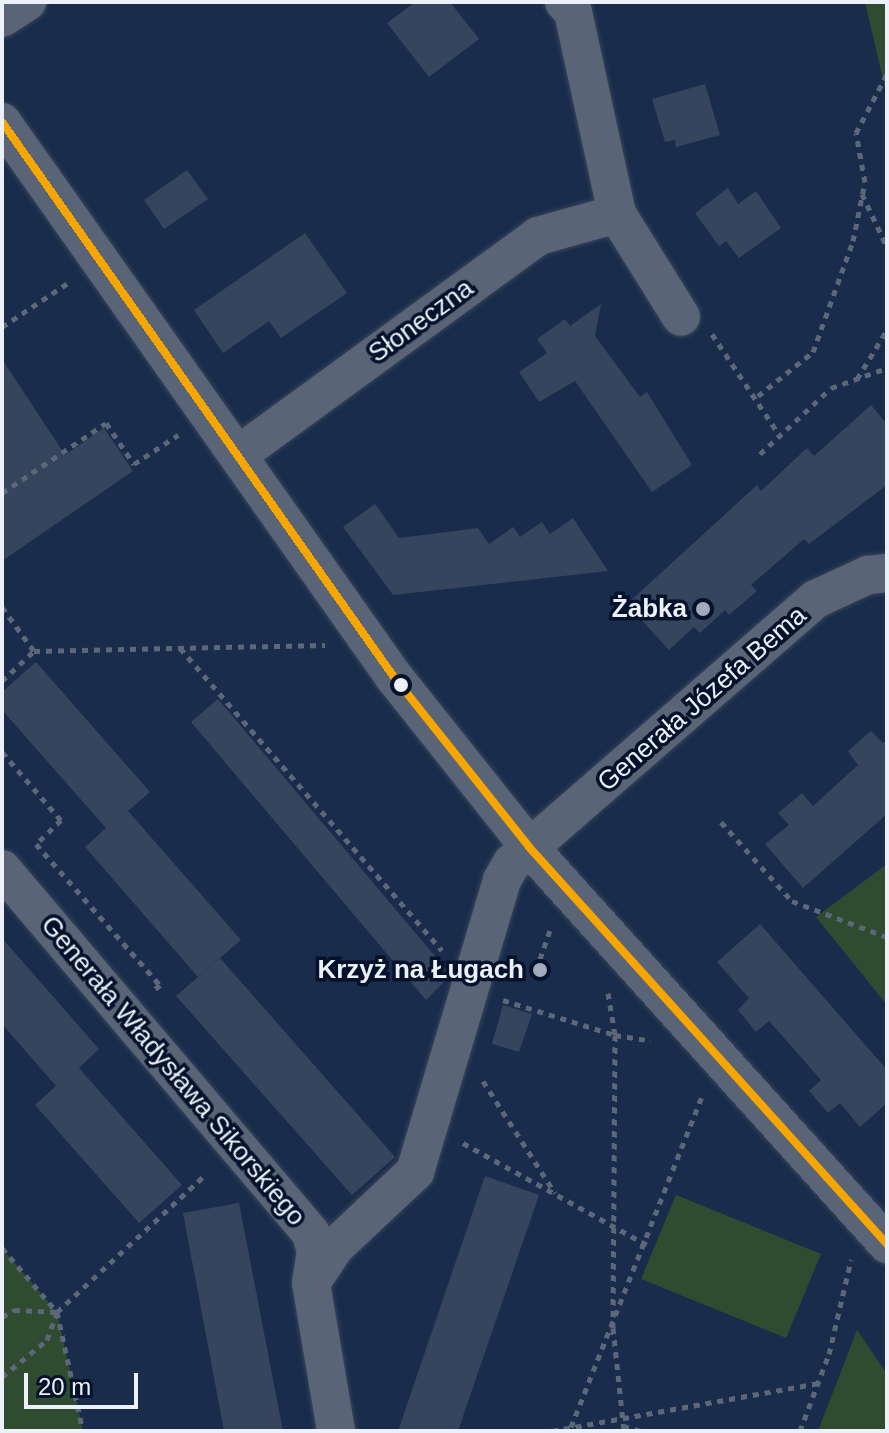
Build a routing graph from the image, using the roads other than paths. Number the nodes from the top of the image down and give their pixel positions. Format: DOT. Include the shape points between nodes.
graph roads {
  1 [pos="27,2"];
  2 [pos="564,2"];
  3 [pos="2,18"];
  4 [pos="2,122"];
  5 [pos="617,214"];
  6 [pos="681,317"];
  7 [pos="238,455"];
  8 [pos="887,573"];
  9 [pos="529,847"];
  10 [pos="2,869"];
  11 [pos="870,1250"];
  12 [pos="311,1283"];
  13 [pos="336,1431"];
  1 -- 3 [label="street"];
  2 -- 5 [label="street" via="573,12"];
  4 -- 7 [label="street"];
  5 -- 6 [label="street"];
  5 -- 7 [label="street, Słoneczna" via="538,236"];
  7 -- 9 [label="street" via="359,629"];
  8 -- 9 [label="street, Generała Józefa Bema" via="868,575 816,599"];
  9 -- 11 [label="street"];
  9 -- 12 [label="street" via="502,880 483,991 415,1172 335,1247"];
  10 -- 12 [label="street, Generała Władysława Sikorskiego" via="311,1234 316,1251"];
  12 -- 13 [label="street, Generała Władysława Sikorskiego"];
}
